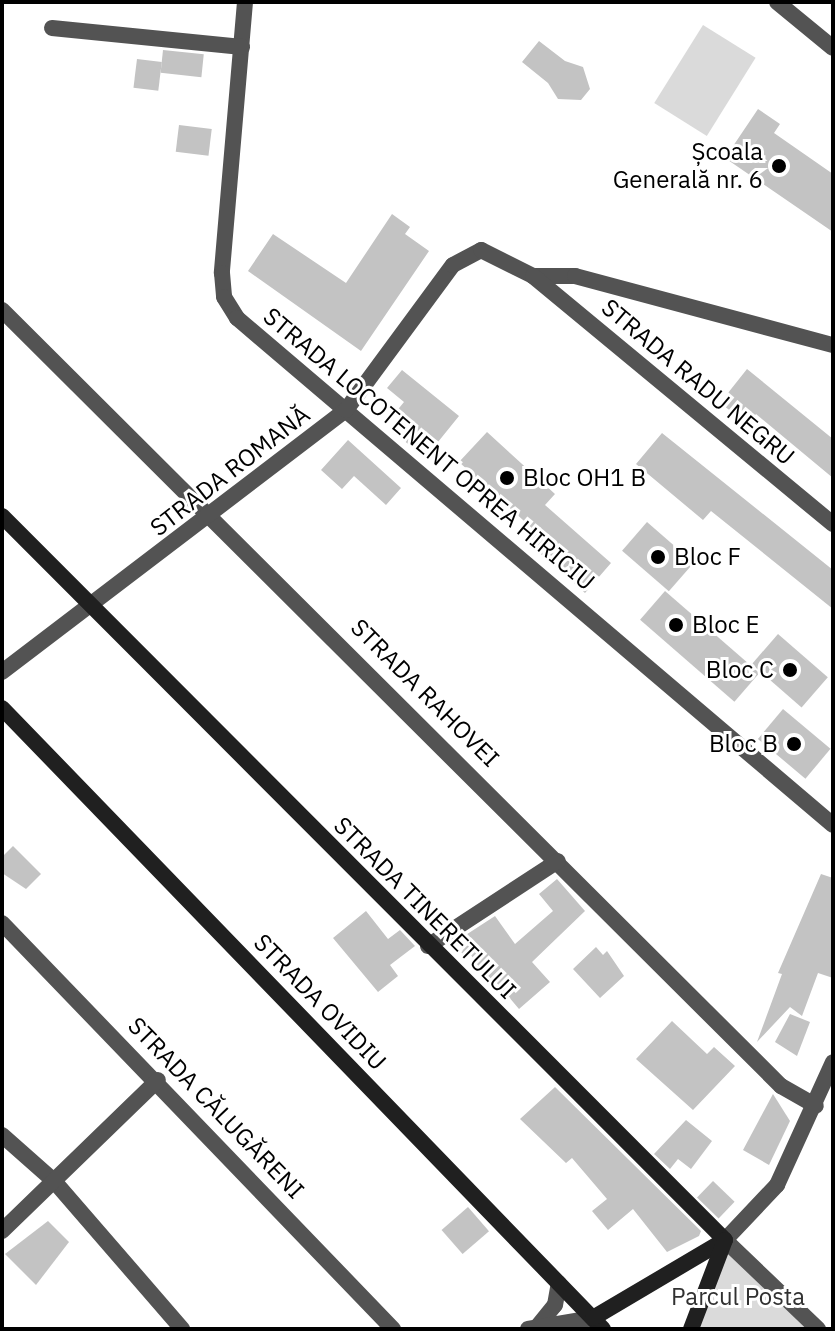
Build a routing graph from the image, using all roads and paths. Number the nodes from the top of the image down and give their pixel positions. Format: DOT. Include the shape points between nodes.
graph roads {
  1 [pos="245,2"];
  2 [pos="777,2"];
  3 [pos="52,28"];
  4 [pos="242,47"];
  5 [pos="833,48"];
  6 [pos="533,276"];
  7 [pos="2,310"];
  8 [pos="833,345"];
  9 [pos="346,410"];
  10 [pos="2,516"];
  11 [pos="214,516"];
  12 [pos="833,524"];
  13 [pos="92,606"];
  14 [pos="2,672"];
  15 [pos="2,708"];
  16 [pos="833,825"];
  17 [pos="558,861"];
  18 [pos="2,923"];
  19 [pos="428,946"];
  20 [pos="833,1062"];
  21 [pos="158,1080"];
  22 [pos="816,1106"];
  23 [pos="2,1135"];
  24 [pos="54,1181"];
  25 [pos="2,1231"];
  26 [pos="725,1240"];
  27 [pos="559,1283"];
  28 [pos="592,1325"];
  29 [pos="532,1328"];
  30 [pos="182,1329"];
  31 [pos="393,1329"];
  32 [pos="691,1329"];
  33 [pos="818,1329"];
  1 -- 4 [label="street, STRADA LOCOTENENT OPREA HIRICIU"];
  2 -- 5 [label="street"];
  3 -- 4 [label="street"];
  4 -- 9 [label="street, STRADA LOCOTENENT OPREA HIRICIU" via="224,297 237,318"];
  6 -- 8 [label="street" via="575,276"];
  6 -- 9 [label="street, STRADA ROMANĂ" via="497,254 481,250 465,255"];
  6 -- 12 [label="street, STRADA RADU NEGRU"];
  7 -- 11 [label="street, STRADA RAHOVEI"];
  9 -- 11 [label="street, STRADA ROMANĂ"];
  9 -- 16 [label="street, STRADA LOCOTENENT OPREA HIRICIU"];
  10 -- 13 [label="main road, STRADA TINERETULUI"];
  11 -- 13 [label="street, STRADA ROMANĂ"];
  11 -- 17 [label="street, STRADA RAHOVEI"];
  13 -- 14 [label="street, STRADA ROMANĂ"];
  13 -- 19 [label="main road, STRADA TINERETULUI"];
  15 -- 27 [label="main road, STRADA OVIDIU"];
  17 -- 19 [label="street"];
  17 -- 22 [label="street, STRADA RAHOVEI" via="781,1086"];
  18 -- 21 [label="street, STRADA CĂLUGĂRENI"];
  19 -- 26 [label="main road, STRADA TINERETULUI"];
  20 -- 22 [label="street"];
  21 -- 24 [label="street"];
  21 -- 31 [label="street, STRADA CĂLUGĂRENI"];
  22 -- 26 [label="street" via="777,1185"];
  23 -- 24 [label="street"];
  24 -- 25 [label="street"];
  24 -- 30 [label="street"];
  26 -- 28 [label="main road"];
  26 -- 32 [label="main road"];
  26 -- 33 [label="street, STRADA TINERETULUI"];
  27 -- 28 [label="main road, STRADA OVIDIU"];
  27 -- 29 [label="street" via="555,1305"];
  28 -- 29 [label="street"];
}
